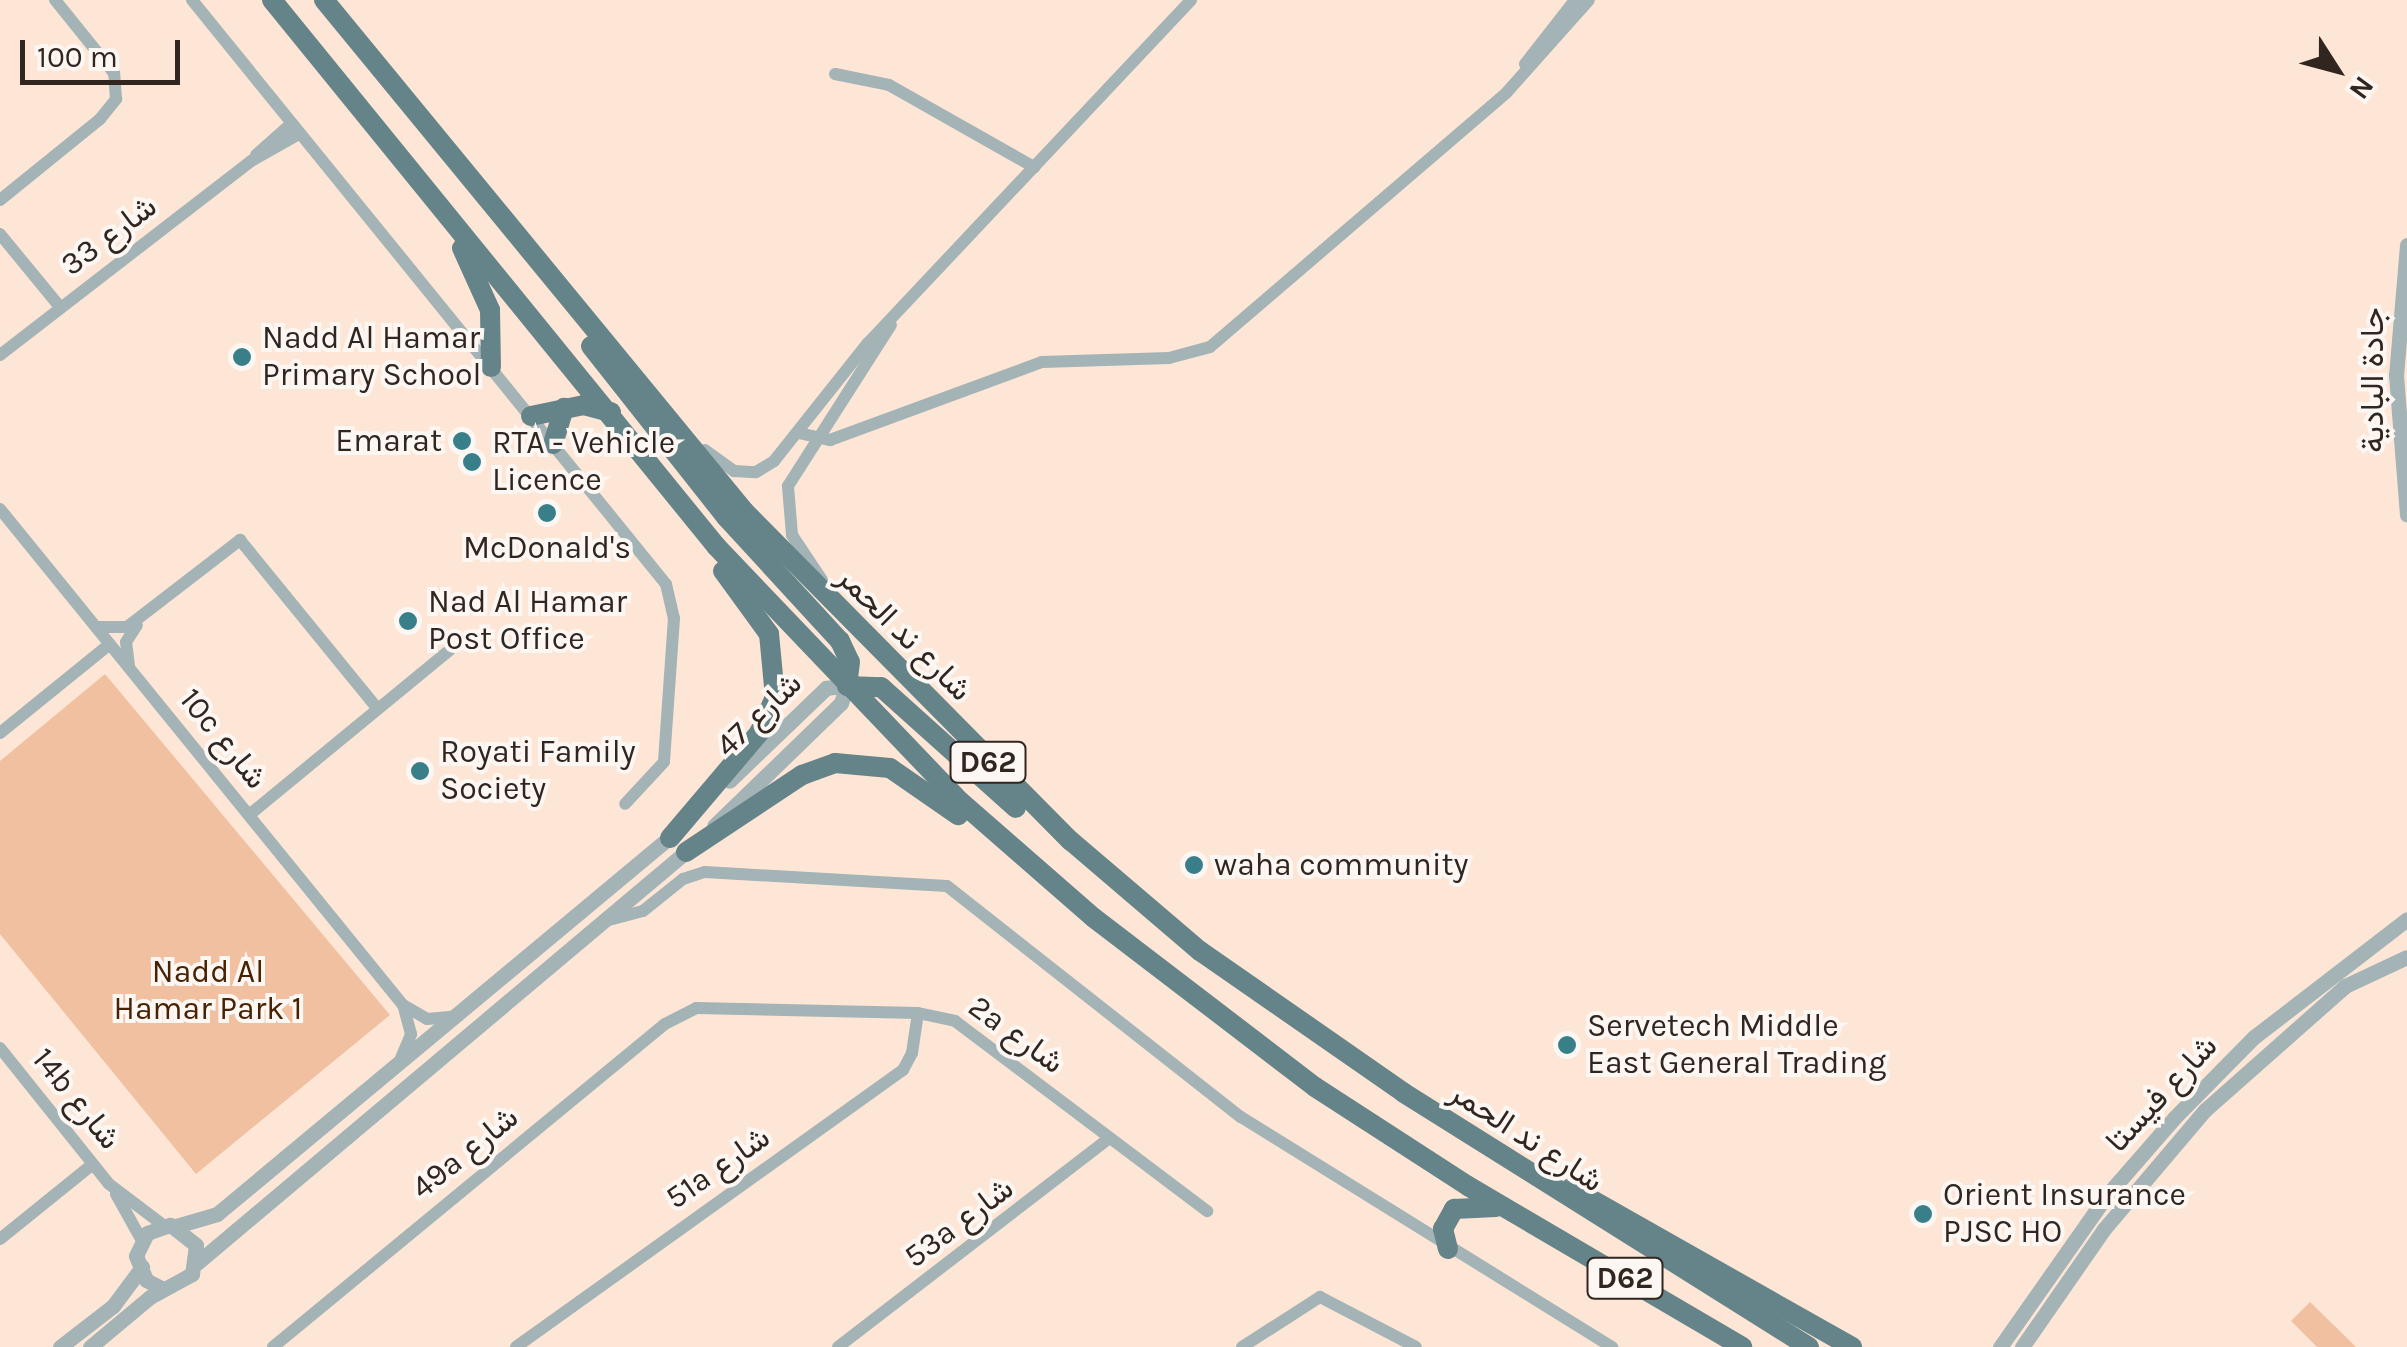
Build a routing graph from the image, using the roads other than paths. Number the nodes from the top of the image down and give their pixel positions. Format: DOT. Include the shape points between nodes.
graph roads {
  1 [pos="55,0"];
  2 [pos="192,0"];
  3 [pos="272,0"];
  4 [pos="324,0"];
  5 [pos="1190,0"];
  6 [pos="1575,0"];
  7 [pos="1589,0"];
  8 [pos="836,74"];
  9 [pos="1488,107"];
  10 [pos="295,129"];
  11 [pos="455,158"];
  12 [pos="1034,168"];
  13 [pos="0,200"];
  14 [pos="448,219"];
  15 [pos="0,234"];
  16 [pos="2407,245"];
  17 [pos="60,307"];
  18 [pos="894,318"];
  19 [pos="0,356"];
  20 [pos="491,367"];
  21 [pos="646,392"];
  22 [pos="564,408"];
  23 [pos="612,412"];
  24 [pos="530,416"];
  25 [pos="799,433"];
  26 [pos="816,441"];
  27 [pos="553,444"];
  28 [pos="662,479"];
  29 [pos="0,509"];
  30 [pos="2407,515"];
  31 [pos="833,606"];
  32 [pos="148,614"];
  33 [pos="96,628"];
  34 [pos="110,644"];
  35 [pos="450,650"];
  36 [pos="129,669"];
  37 [pos="847,686"];
  38 [pos="378,709"];
  39 [pos="0,733"];
  40 [pos="624,804"];
  41 [pos="249,814"];
  42 [pos="670,838"];
  43 [pos="686,852"];
  44 [pos="1030,863"];
  45 [pos="1160,918"];
  46 [pos="2407,919"];
  47 [pos="609,920"];
  48 [pos="2407,957"];
  49 [pos="403,1005"];
  50 [pos="696,1008"];
  51 [pos="918,1013"];
  52 [pos="457,1016"];
  53 [pos="0,1048"];
  54 [pos="395,1066"];
  55 [pos="1108,1139"];
  56 [pos="93,1164"];
  57 [pos="1530,1178"];
  58 [pos="109,1184"];
  59 [pos="1507,1209"];
  60 [pos="1207,1212"];
  61 [pos="170,1226"];
  62 [pos="1,1238"];
  63 [pos="140,1239"];
  64 [pos="1448,1249"];
  65 [pos="197,1264"];
  66 [pos="142,1266"];
  67 [pos="163,1289"];
  68 [pos="2037,1293"];
  69 [pos="2044,1314"];
  70 [pos="282,1344"];
  71 [pos="60,1347"];
  72 [pos="91,1347"];
  73 [pos="516,1347"];
  74 [pos="838,1347"];
  75 [pos="1242,1347"];
  76 [pos="1416,1347"];
  77 [pos="1612,1347"];
  78 [pos="1742,1347"];
  79 [pos="1808,1347"];
  80 [pos="1852,1347"];
  81 [pos="2000,1347"];
  82 [pos="2022,1347"];
  1 -- 13 [label="street" via="114,73 116,99"];
  2 -- 10 [label="street"];
  3 -- 14 [label="main road, شارع ند الحمر / D62"];
  4 -- 11 [label="main road, شارع ند الحمر / D62"];
  5 -- 12 [label="street"];
  6 -- 9 [label="street"];
  7 -- 9 [label="street"];
  8 -- 12 [label="street" via="889,85"];
  9 -- 26 [label="street" via="1246,322 1210,346 1169,358 1042,362"];
  10 -- 17 [label="street, شارع 33"];
  10 -- 20 [label="street"];
  11 -- 21 [label="main road, شارع ند الحمر / D62"];
  11 -- 37 [label="main road" via="476,200 726,517 840,641 850,662"];
  12 -- 18 [label="street"];
  14 -- 20 [label="main road" via="490,310"];
  14 -- 23 [label="main road, شارع ند الحمر / D62"];
  15 -- 17 [label="street"];
  16 -- 30 [label="street, جادة البادية" via="2396,375"];
  17 -- 19 [label="street, شارع 33"];
  18 -- 25 [label="street" via="855,357"];
  18 -- 26 [label="street"];
  20 -- 24 [label="street"];
  21 -- 25 [label="street" via="734,471 766,467"];
  21 -- 31 [label="main road, شارع ند الحمر / D62"];
  22 -- 23 [label="main road"];
  22 -- 24 [label="main road"];
  22 -- 27 [label="main road"];
  23 -- 28 [label="main road, شارع ند الحمر / D62"];
  24 -- 27 [label="street"];
  25 -- 26 [label="street"];
  26 -- 31 [label="street" via="788,486 787,519"];
  27 -- 40 [label="street" via="643,555 674,606 665,753 655,779"];
  28 -- 37 [label="main road, شارع ند الحمر / D62"];
  28 -- 42 [label="main road" via="668,502 758,614 777,678 759,734"];
  29 -- 33 [label="street, 10c شارع"];
  31 -- 45 [label="main road, شارع ند الحمر / D62" via="1008,782"];
  32 -- 33 [label="street" via="120,630"];
  32 -- 36 [label="street" via="126,642"];
  32 -- 38 [label="street" via="240,540"];
  33 -- 34 [label="street, 10c شارع"];
  34 -- 36 [label="street, 10c شارع"];
  34 -- 39 [label="street"];
  35 -- 38 [label="street"];
  36 -- 41 [label="street, 10c شارع"];
  37 -- 42 [label="street, شارع 47" via="826,688"];
  37 -- 43 [label="street, شارع 47" via="840,703"];
  37 -- 44 [label="main road, شارع ند الحمر / D62"];
  37 -- 45 [label="main road" via="872,683 894,696 1009,802"];
  38 -- 41 [label="street"];
  41 -- 49 [label="street, 10c شارع"];
  42 -- 52 [label="street, شارع 47"];
  43 -- 44 [label="main road" via="802,775 852,761 914,780"];
  43 -- 47 [label="street, شارع 47"];
  44 -- 59 [label="main road, شارع ند الحمر / D62" via="1240,1034"];
  45 -- 57 [label="main road, شارع ند الحمر / D62" via="1245,984"];
  46 -- 68 [label="street, شارع فيستا" via="2254,1037 2208,1082 2107,1195"];
  47 -- 64 [label="street" via="643,911 682,880 705,872 947,886 1200,1088"];
  47 -- 65 [label="street, شارع 47"];
  48 -- 69 [label="street, شارع فيستا" via="2346,986 2205,1110"];
  49 -- 52 [label="street" via="427,1019"];
  49 -- 54 [label="street" via="412,1034"];
  50 -- 51 [label="street, 2a شارع"];
  50 -- 70 [label="street, 49a شارع" via="666,1024"];
  51 -- 55 [label="street, 2a شارع" via="964,1026"];
  51 -- 73 [label="street, 51a شارع" via="912,1054 902,1070"];
  52 -- 54 [label="street, شارع 47"];
  53 -- 56 [label="street, 14b شارع"];
  54 -- 61 [label="street, شارع 47" via="217,1214"];
  55 -- 60 [label="street, 2a شارع"];
  55 -- 74 [label="street, 53a شارع" via="1080,1168"];
  56 -- 58 [label="street, 14b شارع"];
  56 -- 62 [label="street"];
  57 -- 79 [label="main road, شارع ند الحمر / D62"];
  57 -- 80 [label="main road" via="1576,1190"];
  58 -- 61 [label="street, 14b شارع"];
  58 -- 63 [label="street, 14b شارع"];
  59 -- 64 [label="main road" via="1454,1209 1442,1229"];
  59 -- 78 [label="main road, شارع ند الحمر / D62"];
  61 -- 63 [label="street"];
  61 -- 65 [label="street" via="196,1245"];
  63 -- 66 [label="street" via="136,1256"];
  64 -- 77 [label="street"];
  65 -- 67 [label="street" via="184,1283"];
  66 -- 67 [label="street" via="146,1280"];
  66 -- 71 [label="street" via="113,1306"];
  67 -- 72 [label="street"];
  68 -- 69 [label="street"];
  68 -- 81 [label="street, شارع فيستا"];
  69 -- 82 [label="street, شارع فيستا"];
  75 -- 76 [label="street" via="1306,1301 1334,1299"];
}
